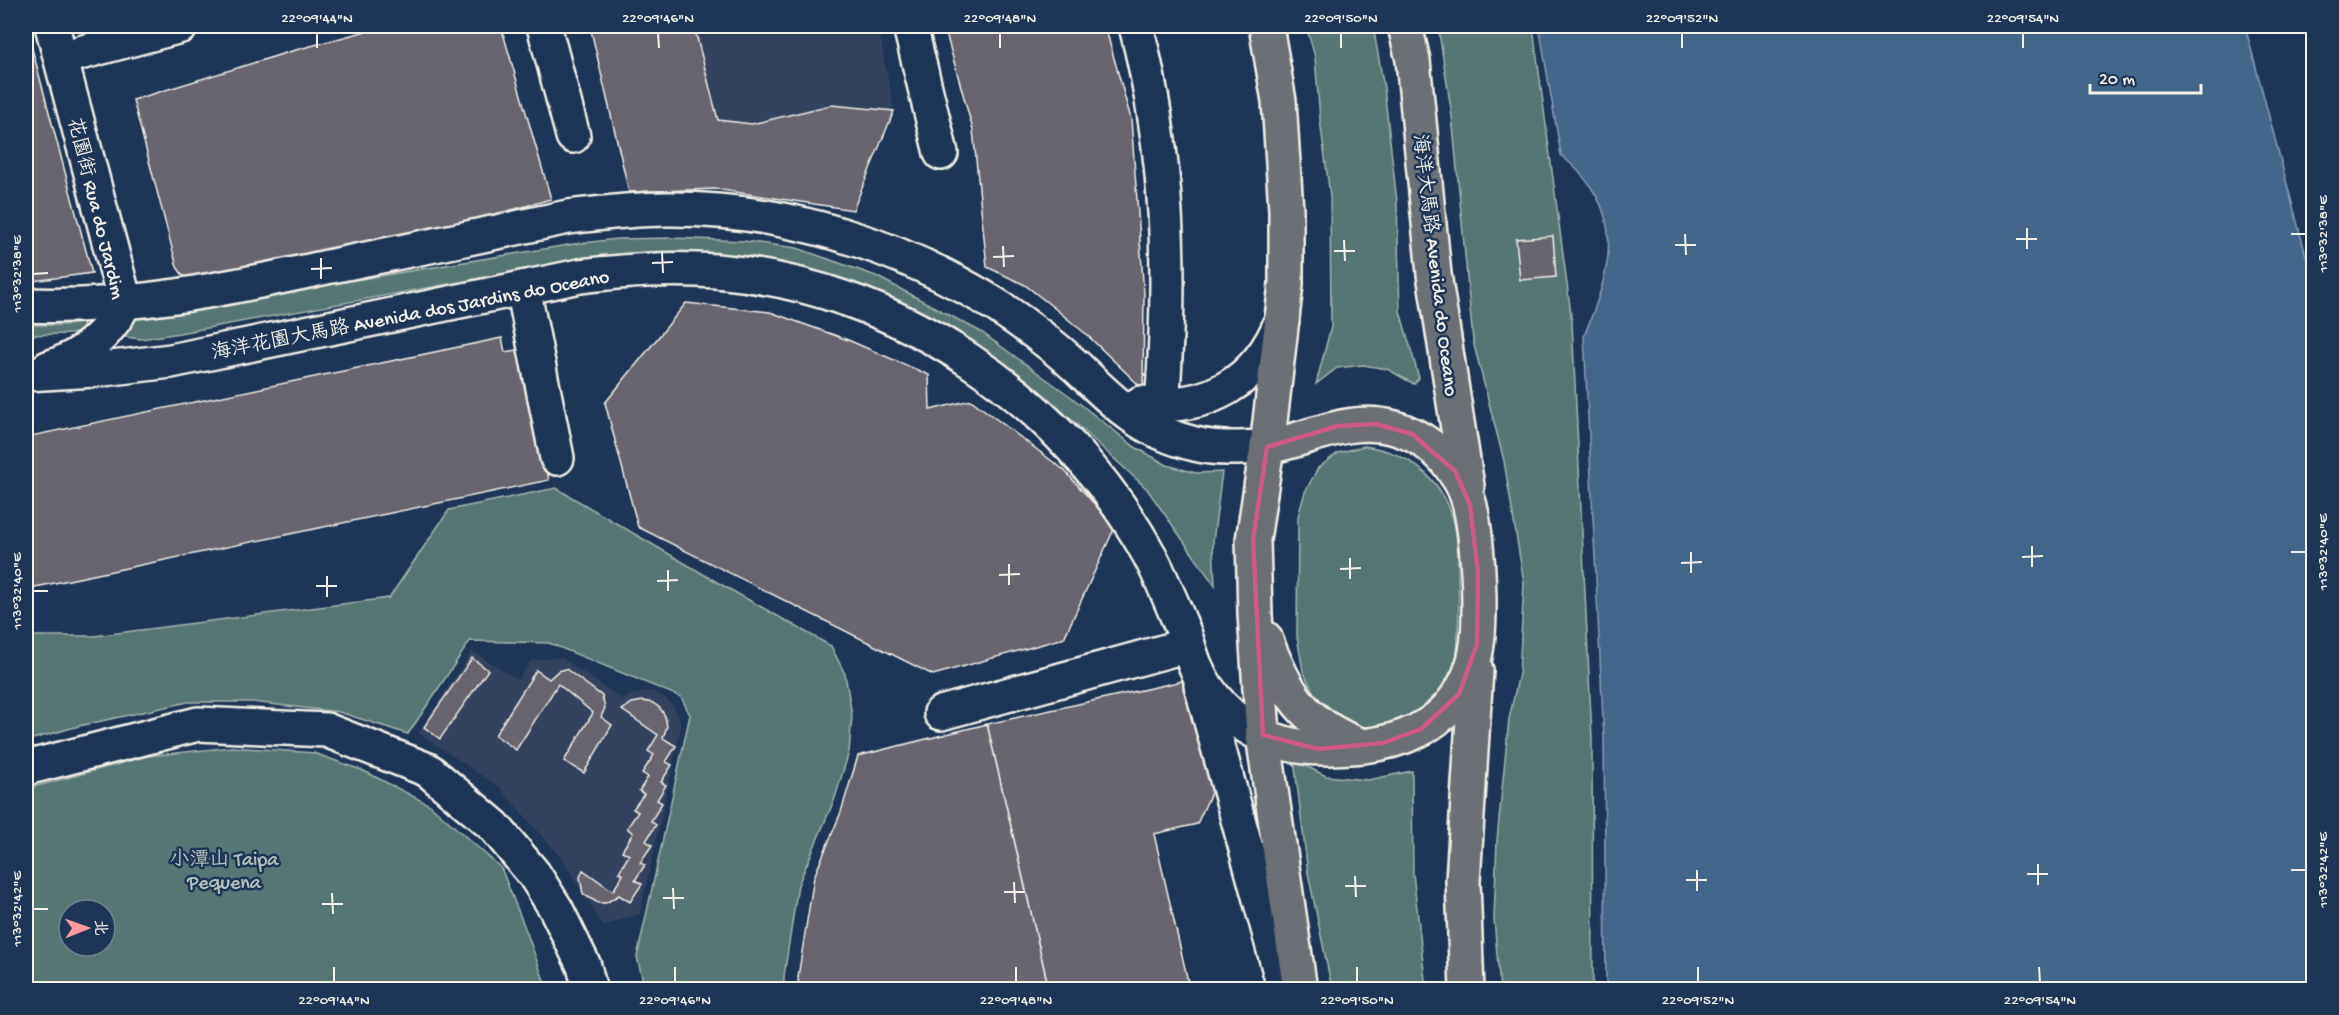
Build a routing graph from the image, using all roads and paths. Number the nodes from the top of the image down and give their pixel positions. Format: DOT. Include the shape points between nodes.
graph roads {
  1 [pos="52,26"];
  2 [pos="181,26"];
  3 [pos="544,26"];
  4 [pos="910,26"];
  5 [pos="1136,26"];
  6 [pos="1266,26"];
  7 [pos="1405,26"];
  8 [pos="61,58"];
  9 [pos="573,136"];
  10 [pos="941,153"];
  11 [pos="523,288"];
  12 [pos="125,302"];
  13 [pos="26,305"];
  14 [pos="1283,316"];
  15 [pos="26,373"];
  16 [pos="1083,374"];
  17 [pos="1162,406"];
  18 [pos="1267,447"];
  19 [pos="557,458"];
  20 [pos="1470,506"];
  21 [pos="1255,614"];
  22 [pos="1477,644"];
  23 [pos="1192,655"];
  24 [pos="941,713"];
  25 [pos="1263,735"];
  26 [pos="1365,746"];
  27 [pos="26,768"];
  28 [pos="590,990"];
  29 [pos="1285,990"];
  30 [pos="1300,990"];
  31 [pos="1467,990"];
  1 -- 8 [label="street, 花園街 Rua do Jardim"];
  2 -- 8 [label="street"];
  3 -- 9 [label="street"];
  4 -- 10 [label="street"];
  5 -- 17 [label="street" via="1160,148 1167,237 1168,327"];
  6 -- 14 [label="main road" via="1279,101 1286,210"];
  7 -- 20 [label="main road, 海洋大馬路 Avenida do Oceano" via="1413,60 1434,274"];
  8 -- 12 [label="street, 花園街 Rua do Jardim"];
  11 -- 15 [label="street, 海洋花園大馬路 Avenida dos Jardins do Oceano" via="171,361"];
  11 -- 19 [label="street"];
  11 -- 23 [label="street, 海洋花園大馬路 Avenida dos Jardins do Oceano" via="625,271 716,271 826,293 890,316 930,336 1005,385 1093,472 1150,556"];
  12 -- 13 [label="street"];
  12 -- 15 [label="street, 花園街 Rua do Jardim" via="107,331 75,357"];
  12 -- 16 [label="street" via="206,293 568,218 617,211 719,211 817,227 911,260 1000,308"];
  14 -- 17 [label="street" via="1265,353 1236,382 1199,401"];
  14 -- 18 [label="main road"];
  16 -- 17 [label="street" via="1119,397"];
  16 -- 18 [label="street" via="1112,402 1165,434 1194,444 1225,448"];
  18 -- 20 [label="main road" via="1358,423 1394,428 1412,434 1442,457 1455,471"];
  18 -- 21 [label="main road" via="1253,540"];
  20 -- 22 [label="main road" via="1478,573"];
  21 -- 25 [label="main road"];
  21 -- 26 [label="main road" via="1278,673 1305,711 1343,738"];
  22 -- 26 [label="main road" via="1468,678 1448,708 1405,736"];
  22 -- 31 [label="main road" via="1463,881"];
  23 -- 24 [label="street"];
  23 -- 25 [label="street, 海洋花園大馬路 Avenida dos Jardins do Oceano" via="1205,686 1219,703"];
  23 -- 29 [label="street"];
  25 -- 26 [label="main road" via="1307,748"];
  25 -- 30 [label="main road"];
  27 -- 28 [label="street" via="198,724 326,730 428,770 494,826 534,874 584,966"];
}
